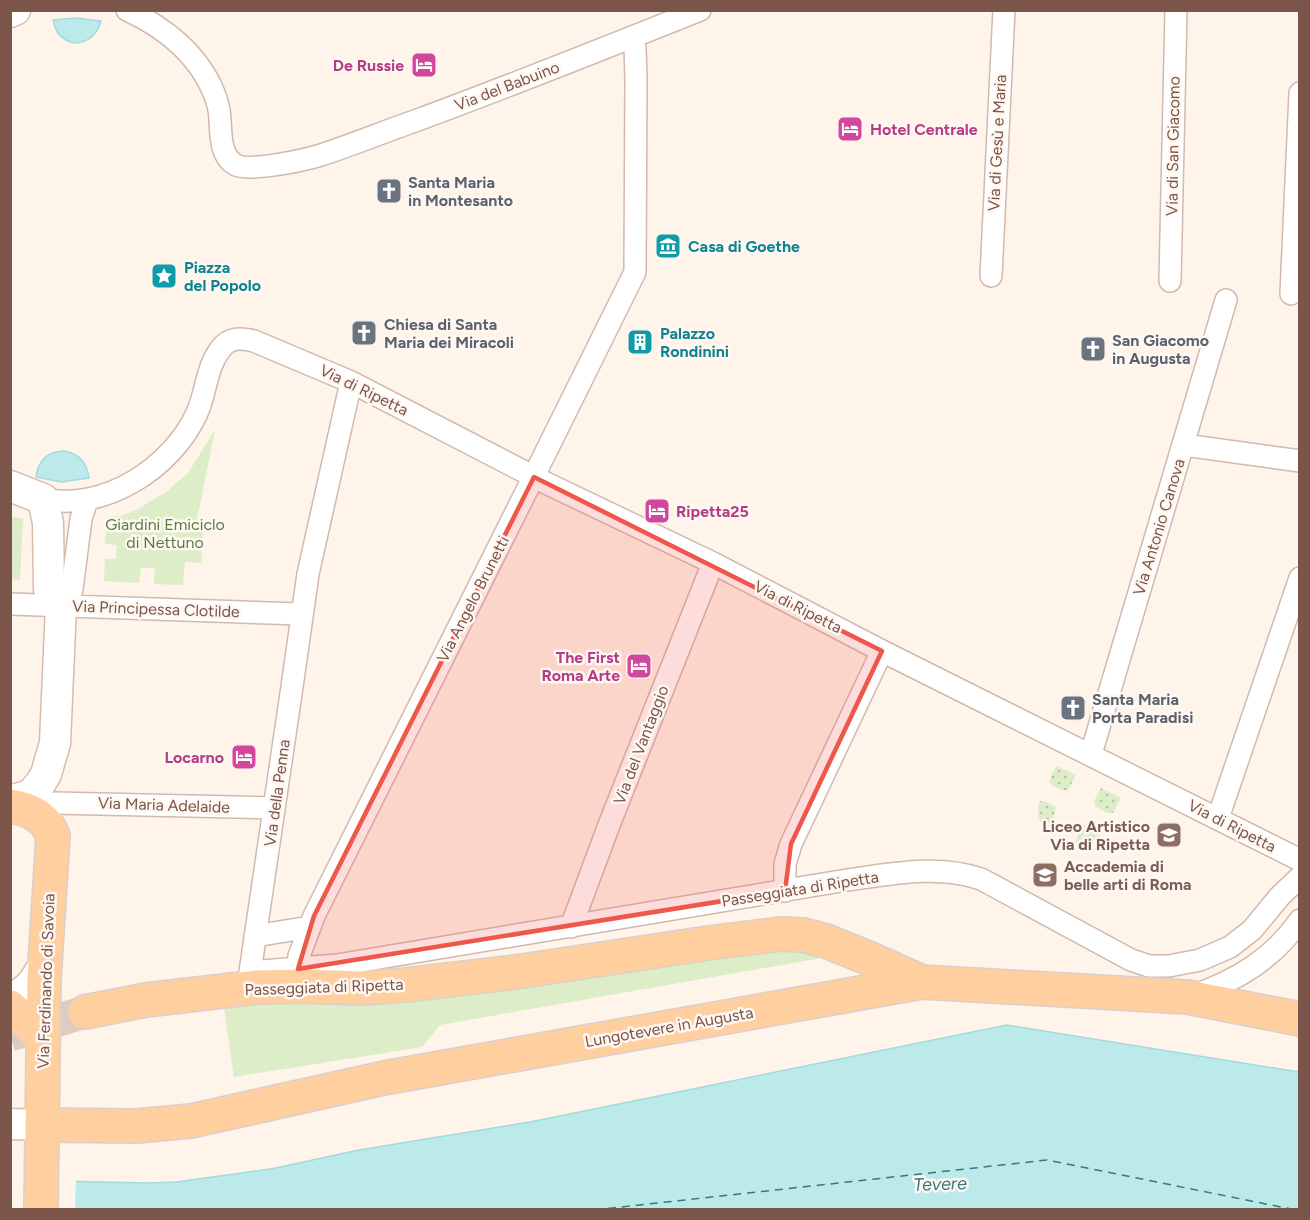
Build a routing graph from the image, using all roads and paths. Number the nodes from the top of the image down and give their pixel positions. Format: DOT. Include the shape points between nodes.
graph roads {
  1 [pos="15,10"];
  2 [pos="127,10"];
  3 [pos="700,10"];
  4 [pos="1004,10"];
  5 [pos="1176,10"];
  6 [pos="10,12"];
  7 [pos="632,38"];
  8 [pos="1299,93"];
  9 [pos="992,276"];
  10 [pos="1170,281"];
  11 [pos="1290,294"];
  12 [pos="1226,300"];
  13 [pos="351,382"];
  14 [pos="1184,445"];
  15 [pos="1299,460"];
  16 [pos="534,477"];
  17 [pos="10,486"];
  18 [pos="43,499"];
  19 [pos="87,500"];
  20 [pos="713,563"];
  21 [pos="1299,578"];
  22 [pos="10,604"];
  23 [pos="61,606"];
  24 [pos="301,614"];
  25 [pos="882,651"];
  26 [pos="55,743"];
  27 [pos="1091,754"];
  28 [pos="55,803"];
  29 [pos="10,804"];
  30 [pos="274,808"];
  31 [pos="1218,818"];
  32 [pos="53,836"];
  33 [pos="1299,860"];
  34 [pos="1299,877"];
  35 [pos="785,891"];
  36 [pos="1299,920"];
  37 [pos="310,927"];
  38 [pos="571,927"];
  39 [pos="255,936"];
  40 [pos="45,962"];
  41 [pos="298,969"];
  42 [pos="250,972"];
  43 [pos="922,982"];
  44 [pos="1186,997"];
  45 [pos="10,998"];
  46 [pos="146,1000"];
  47 [pos="10,1007"];
  48 [pos="85,1012"];
  49 [pos="1299,1019"];
  50 [pos="44,1038"];
  51 [pos="32,1133"];
  52 [pos="41,1209"];
  1 -- 6 [label="street"];
  2 -- 7 [label="street, Via del Babuino" via="174,39 200,67 217,101 224,149 236,165 251,168 320,156"];
  3 -- 7 [label="street, Via del Babuino"];
  4 -- 9 [label="street, Via di Gesù e Maria"];
  5 -- 10 [label="street, Via di San Giacomo"];
  7 -- 16 [label="street, Via Angelo Brunetti" via="636,79 635,272"];
  8 -- 11 [label="street"];
  12 -- 14 [label="street, Via Antonio Canova"];
  13 -- 16 [label="street, Via di Ripetta"];
  13 -- 19 [label="street, Via di Ripetta" via="254,340 228,341 210,366 197,413 180,441 134,481"];
  13 -- 24 [label="street, Via della Penna"];
  14 -- 15 [label="street"];
  14 -- 27 [label="street, Via Antonio Canova"];
  16 -- 20 [label="street, Via di Ripetta"];
  16 -- 37 [label="street, Via Angelo Brunetti"];
  17 -- 18 [label="street"];
  18 -- 19 [label="street"];
  18 -- 23 [label="street" via="50,588"];
  19 -- 23 [label="street" via="72,589"];
  20 -- 25 [label="street, Via di Ripetta"];
  20 -- 38 [label="street, Via del Vantaggio"];
  21 -- 31 [label="street"];
  22 -- 23 [label="street, Via Principessa Clotilde"];
  23 -- 24 [label="street, Via Principessa Clotilde"];
  23 -- 26 [label="street"];
  24 -- 30 [label="street, Via della Penna"];
  25 -- 27 [label="street, Via di Ripetta"];
  25 -- 35 [label="street" via="791,844 785,864"];
  26 -- 28 [label="street"];
  26 -- 29 [label="street" via="40,784"];
  27 -- 31 [label="street, Via di Ripetta"];
  28 -- 30 [label="street, Via Maria Adelaide"];
  28 -- 32 [label="street"];
  29 -- 32 [label="main road" via="39,816"];
  30 -- 39 [label="street, Via della Penna"];
  31 -- 33 [label="street, Via di Ripetta"];
  32 -- 40 [label="main road, Via Ferdinando di Savoia"];
  34 -- 35 [label="street, Passeggiata di Ripetta" via="1252,930 1230,947 1200,960 1159,967 1131,960 972,876 910,872"];
  35 -- 38 [label="street, Passeggiata di Ripetta"];
  36 -- 44 [label="street" via="1283,941 1252,968 1228,982"];
  37 -- 39 [label="street"];
  37 -- 41 [label="street, Via Angelo Brunetti"];
  38 -- 41 [label="street, Passeggiata di Ripetta"];
  39 -- 42 [label="street, Via della Penna"];
  40 -- 45 [label="street" via="33,984"];
  40 -- 50 [label="main road, Via Ferdinando di Savoia"];
  41 -- 42 [label="street, Passeggiata di Ripetta"];
  42 -- 46 [label="street, Passeggiata di Ripetta"];
  43 -- 44 [label="main road, Lungotevere in Augusta"];
  43 -- 46 [label="main road, Passeggiata di Ripetta" via="826,941 781,934 405,985 268,987"];
  43 -- 51 [label="main road, Lungotevere in Augusta" via="384,1078 191,1121"];
  44 -- 49 [label="main road, Lungotevere in Augusta"];
  46 -- 48 [label="main road, Passeggiata di Ripetta"];
  47 -- 50 [label="main road"];
  50 -- 51 [label="main road, Via Ferdinando di Savoia"];
  51 -- 52 [label="main road, Via Ferdinando di Savoia"];
}
